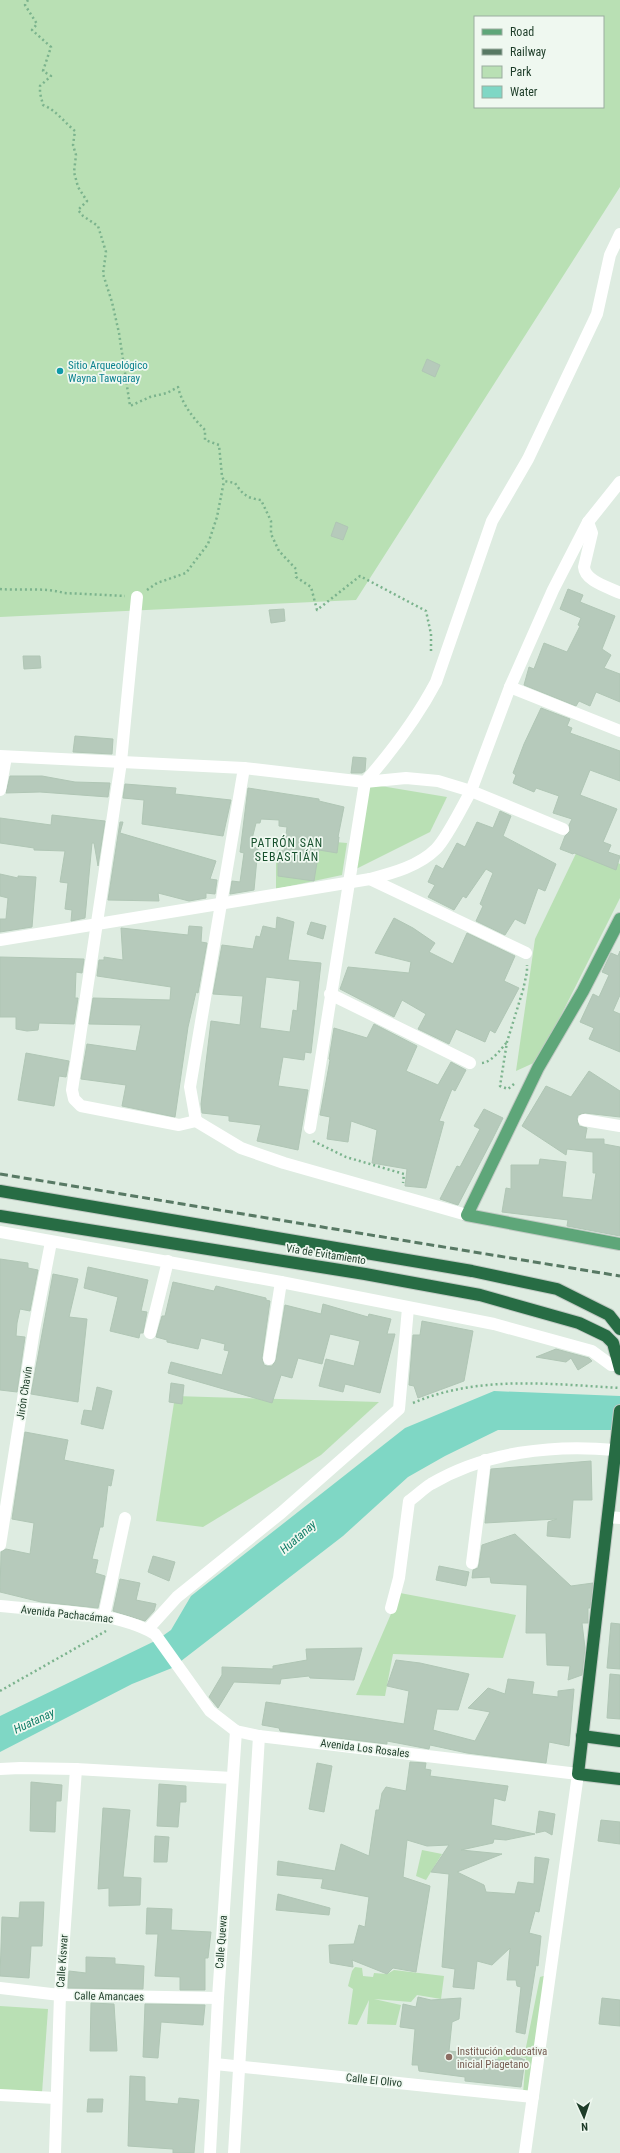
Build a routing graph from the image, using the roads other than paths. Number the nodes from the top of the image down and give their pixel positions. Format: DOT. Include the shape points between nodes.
graph roads {
  1 [pos="620,234"];
  2 [pos="620,482"];
  3 [pos="588,522"];
  4 [pos="620,593"];
  5 [pos="137,597"];
  6 [pos="510,687"];
  7 [pos="620,731"];
  8 [pos="3,757"];
  9 [pos="121,762"];
  10 [pos="244,768"];
  11 [pos="365,782"];
  12 [pos="0,790"];
  13 [pos="471,791"];
  14 [pos="563,829"];
  15 [pos="370,879"];
  16 [pos="349,882"];
  17 [pos="220,904"];
  18 [pos="620,919"];
  19 [pos="98,923"];
  20 [pos="0,940"];
  21 [pos="526,953"];
  22 [pos="330,994"];
  23 [pos="470,1063"];
  24 [pos="584,1120"];
  25 [pos="196,1121"];
  26 [pos="620,1126"];
  27 [pos="310,1128"];
  28 [pos="0,1191"];
  29 [pos="467,1215"];
  30 [pos="0,1216"];
  31 [pos="0,1232"];
  32 [pos="51,1242"];
  33 [pos="620,1244"];
  34 [pos="168,1261"];
  35 [pos="281,1282"];
  36 [pos="408,1308"];
  37 [pos="620,1329"];
  38 [pos="150,1333"];
  39 [pos="269,1359"];
  40 [pos="620,1366"];
  41 [pos="620,1411"];
  42 [pos="616,1445"];
  43 [pos="485,1460"];
  44 [pos="614,1517"];
  45 [pos="125,1518"];
  46 [pos="0,1546"];
  47 [pos="472,1564"];
  48 [pos="0,1606"];
  49 [pos="391,1608"];
  50 [pos="104,1616"];
  51 [pos="151,1632"];
  52 [pos="236,1731"];
  53 [pos="259,1736"];
  54 [pos="582,1736"];
  55 [pos="620,1741"];
  56 [pos="0,1769"];
  57 [pos="76,1769"];
  58 [pos="578,1774"];
  59 [pos="232,1778"];
  60 [pos="620,1779"];
  61 [pos="0,1988"];
  62 [pos="60,1995"];
  63 [pos="218,1998"];
  64 [pos="215,2064"];
  65 [pos="240,2066"];
  66 [pos="0,2095"];
  67 [pos="533,2097"];
  68 [pos="55,2098"];
  69 [pos="55,2153"];
  70 [pos="210,2153"];
  71 [pos="234,2153"];
  72 [pos="525,2153"];
  1 -- 11 [label="street" via="610,255 597,314 528,459 492,521 436,682 424,706 393,750"];
  2 -- 3 [label="street"];
  3 -- 4 [label="street" via="592,533 584,572 590,578"];
  3 -- 6 [label="street" via="553,590"];
  5 -- 9 [label="street"];
  6 -- 7 [label="street"];
  6 -- 13 [label="street"];
  8 -- 9 [label="street"];
  8 -- 12 [label="street"];
  9 -- 10 [label="street"];
  9 -- 19 [label="street"];
  10 -- 11 [label="street"];
  10 -- 17 [label="street"];
  11 -- 13 [label="street" via="406,778 438,782"];
  11 -- 16 [label="street"];
  13 -- 14 [label="street"];
  13 -- 15 [label="street" via="437,848 404,869"];
  15 -- 16 [label="street"];
  15 -- 21 [label="street"];
  16 -- 17 [label="street"];
  16 -- 22 [label="street"];
  17 -- 19 [label="street"];
  17 -- 25 [label="street" via="190,1087"];
  18 -- 29 [label="main road" via="583,991 538,1068"];
  19 -- 20 [label="street"];
  19 -- 25 [label="street" via="72,1090 74,1099 81,1106 179,1125"];
  22 -- 23 [label="street"];
  22 -- 27 [label="street"];
  24 -- 26 [label="street"];
  25 -- 29 [label="street" via="241,1148 299,1168"];
  28 -- 37 [label="highway, Vía de Evitamiento" via="472,1271 557,1289 609,1315"];
  29 -- 33 [label="main road"];
  30 -- 40 [label="highway, Vía de Evitamiento" via="358,1272 480,1295 578,1323 606,1336 613,1343"];
  31 -- 32 [label="street"];
  32 -- 34 [label="street"];
  32 -- 46 [label="street, Jirón Chavín" via="34,1330"];
  34 -- 35 [label="street"];
  34 -- 38 [label="street"];
  35 -- 36 [label="street"];
  35 -- 39 [label="street"];
  36 -- 40 [label="street" via="494,1324 592,1351 611,1365"];
  36 -- 51 [label="street" via="399,1409 281,1513 177,1597"];
  41 -- 42 [label="highway"];
  42 -- 43 [label="street" via="549,1450"];
  42 -- 44 [label="highway"];
  43 -- 47 [label="street"];
  43 -- 49 [label="street" via="430,1484 409,1501 399,1578"];
  44 -- 54 [label="highway"];
  45 -- 50 [label="street"];
  48 -- 50 [label="street, Avenida Pachacámac"];
  50 -- 51 [label="street, Avenida Pachacámac"];
  51 -- 52 [label="street, Avenida Los Rosales" via="210,1711"];
  52 -- 53 [label="street, Avenida Los Rosales"];
  52 -- 59 [label="street, Calle Quewa"];
  53 -- 58 [label="street, Avenida Los Rosales"];
  53 -- 65 [label="street"];
  54 -- 55 [label="highway"];
  54 -- 58 [label="highway"];
  56 -- 57 [label="street"];
  57 -- 59 [label="street"];
  57 -- 62 [label="street, Calle Kiswar"];
  58 -- 60 [label="highway"];
  58 -- 67 [label="street"];
  59 -- 63 [label="street, Calle Quewa"];
  61 -- 62 [label="street, Calle Amancaes"];
  62 -- 63 [label="street, Calle Amancaes"];
  62 -- 68 [label="street, Calle Kiswar"];
  63 -- 64 [label="street, Calle Quewa"];
  64 -- 65 [label="street, Calle El Olivo"];
  64 -- 70 [label="street, Calle Quewa"];
  65 -- 67 [label="street, Calle El Olivo"];
  65 -- 71 [label="street"];
  66 -- 68 [label="street"];
  67 -- 72 [label="street"];
  68 -- 69 [label="street, Calle Kiswar"];
}
